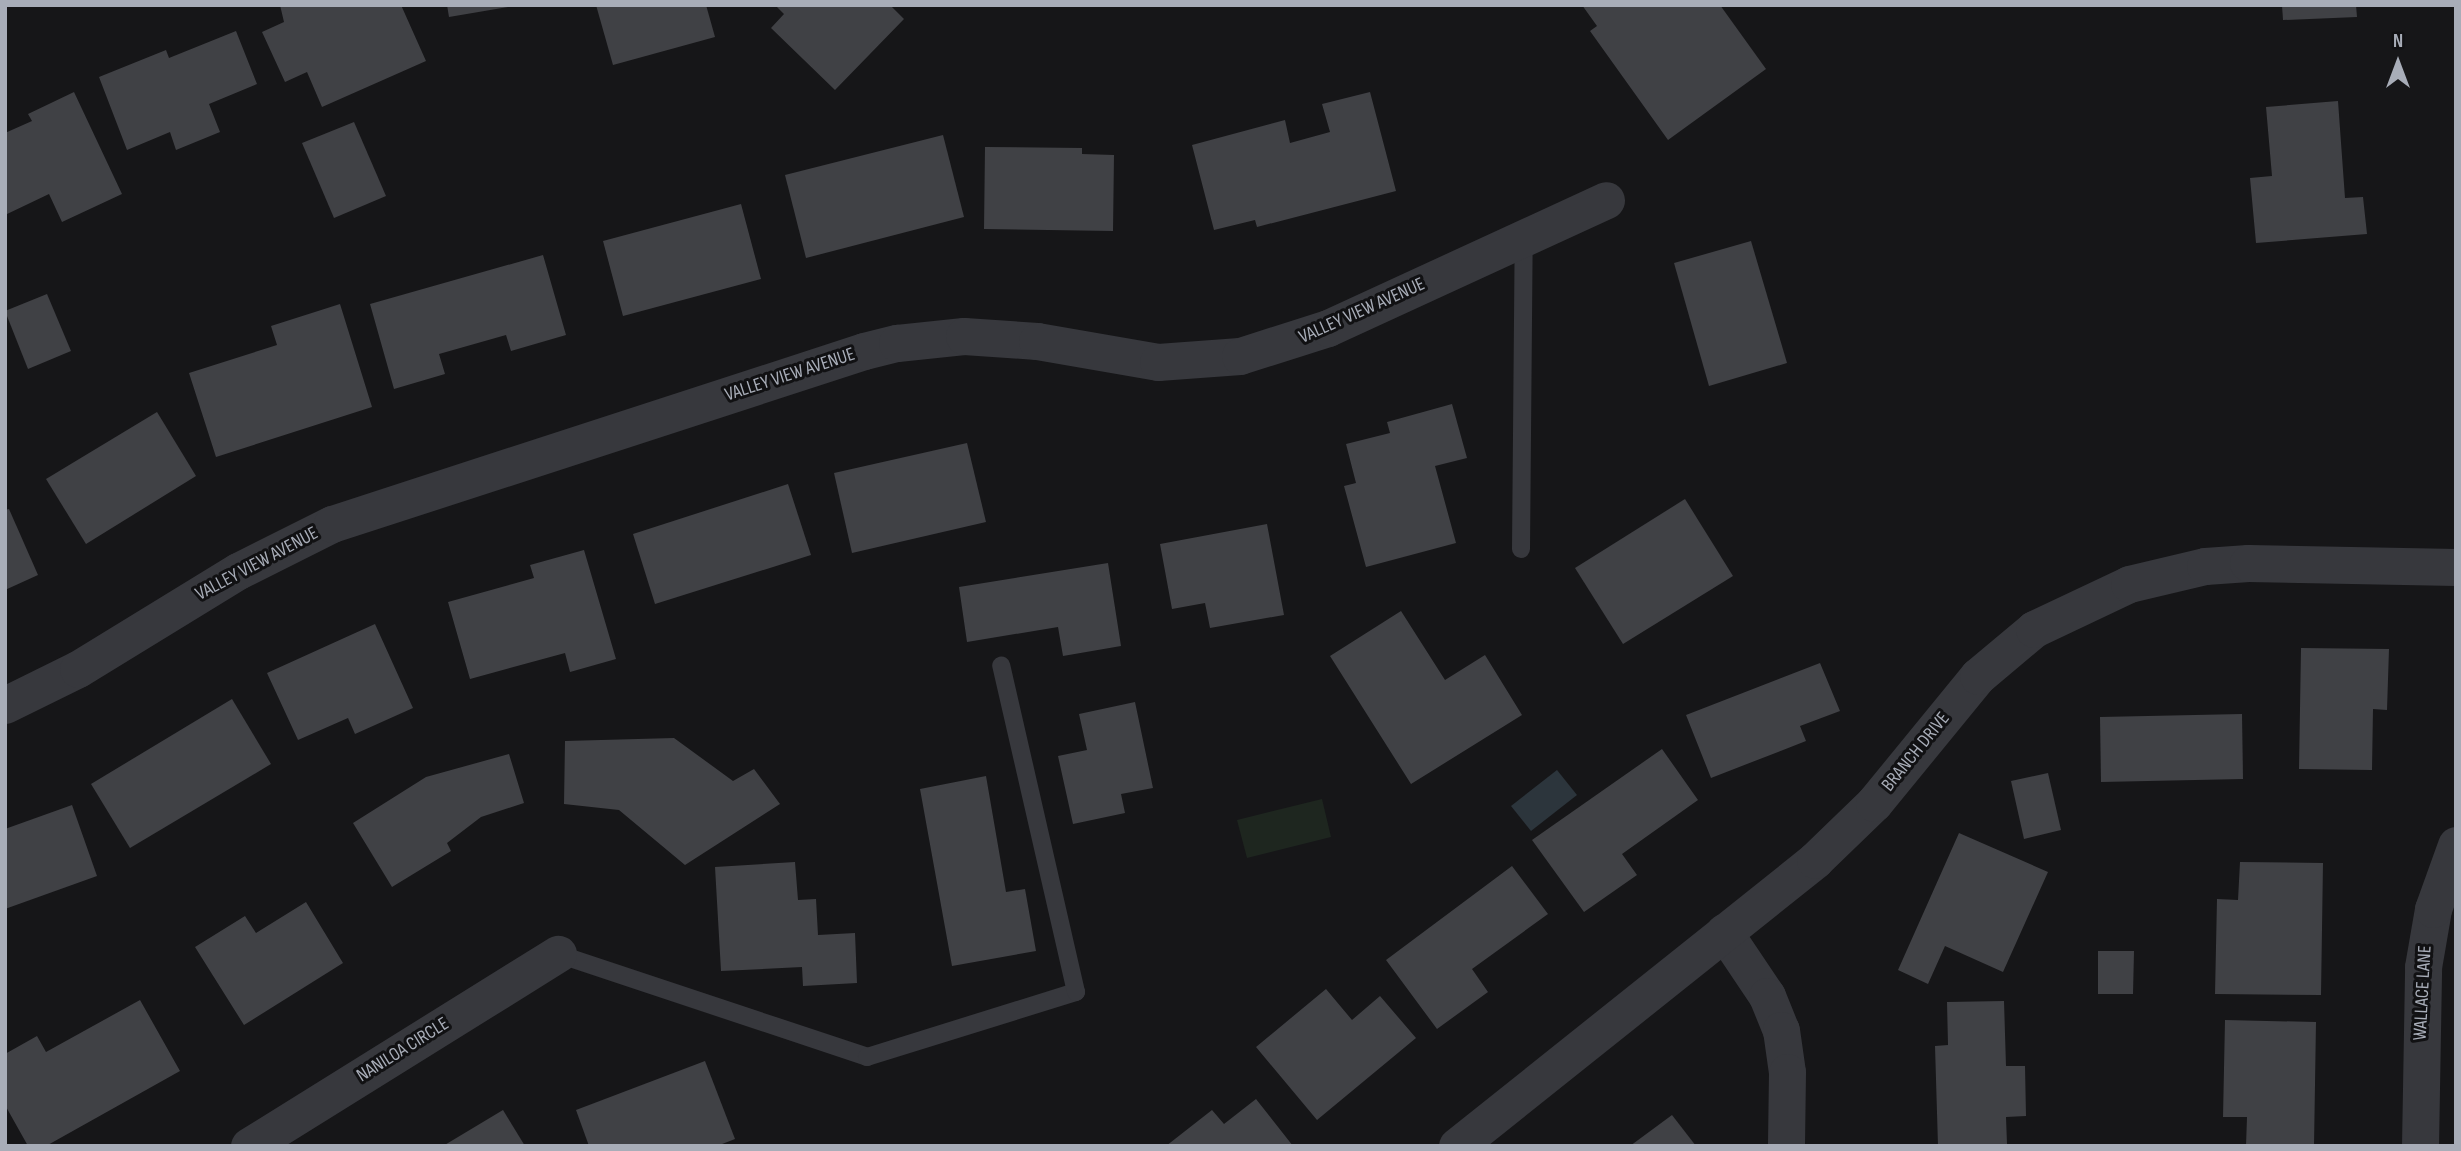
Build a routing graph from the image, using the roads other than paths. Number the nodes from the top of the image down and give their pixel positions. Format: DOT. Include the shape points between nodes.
graph roads {
  1 [pos="1606,200"];
  2 [pos="1524,236"];
  3 [pos="1521,549"];
  4 [pos="2456,567"];
  5 [pos="1001,665"];
  6 [pos="5,705"];
  7 [pos="2456,845"];
  8 [pos="1724,932"];
  9 [pos="558,954"];
  10 [pos="248,1146"];
  11 [pos="1457,1146"];
  12 [pos="1786,1146"];
  13 [pos="2420,1146"];
  1 -- 2 [label="street, VALLEY VIEW AVENUE"];
  2 -- 3 [label="lane"];
  2 -- 6 [label="street, VALLEY VIEW AVENUE" via="1328,328 1240,356 1158,362 1037,341 964,336 864,351 332,524 238,571 78,669"];
  4 -- 8 [label="street, BRANCH DRIVE" via="2205,566 2129,584 2065,612 2003,651 1855,823"];
  5 -- 9 [label="lane" via="1076,992 867,1057"];
  7 -- 13 [label="street, WALLACE LANE" via="2434,909 2423,967"];
  8 -- 11 [label="street, BRANCH DRIVE"];
  8 -- 12 [label="street" via="1767,996 1781,1030 1787,1072"];
  9 -- 10 [label="street, NANILOA CIRCLE"];
}
